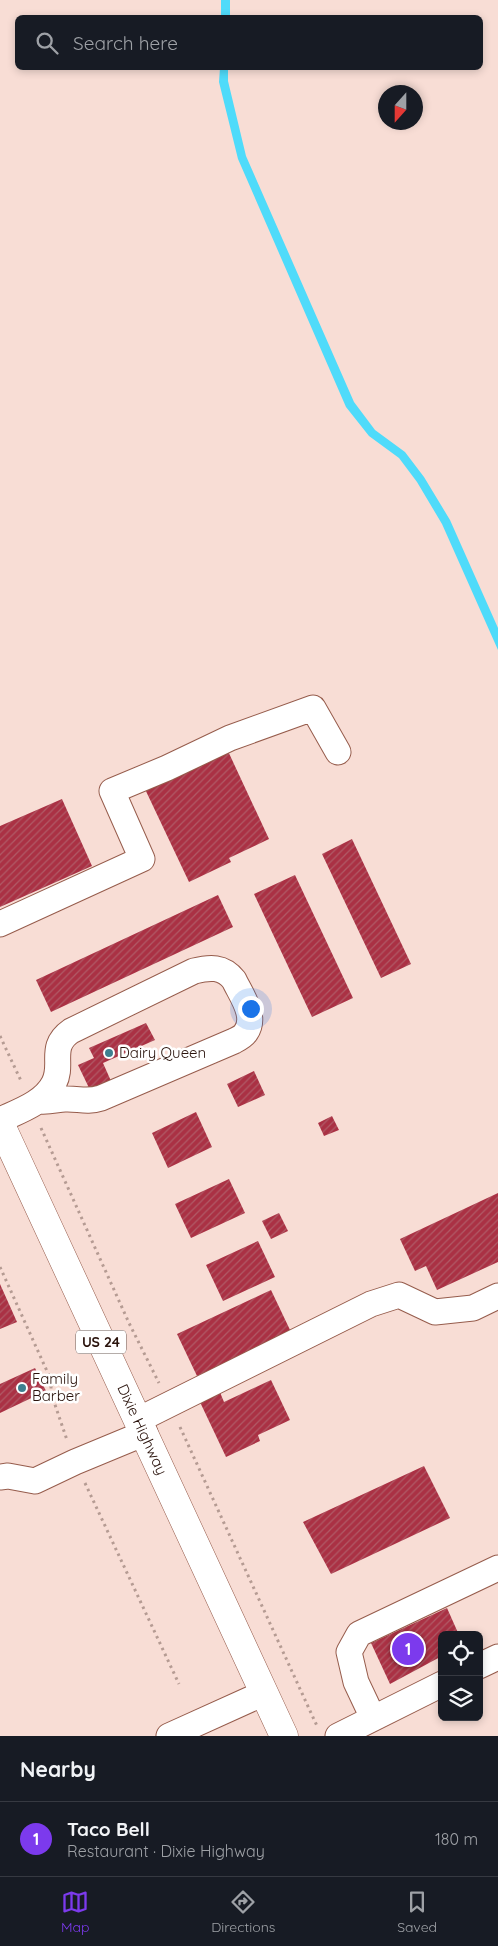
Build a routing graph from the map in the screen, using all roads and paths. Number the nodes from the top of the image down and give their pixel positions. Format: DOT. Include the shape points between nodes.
graph roads {
  1 [pos="338,752"];
  2 [pos="0,924"];
  3 [pos="0,1036"];
  4 [pos="35,1103"];
  5 [pos="0,1122"];
  6 [pos="0,1267"];
  7 [pos="498,1296"];
  8 [pos="170,1404"];
  9 [pos="141,1427"];
  10 [pos="75,1462"];
  11 [pos="0,1478"];
  12 [pos="498,1568"];
  13 [pos="498,1574"];
  14 [pos="349,1652"];
  15 [pos="498,1657"];
  16 [pos="483,1664"];
  17 [pos="179,1684"];
  18 [pos="438,1686"];
  19 [pos="264,1692"];
  20 [pos="373,1718"];
  21 [pos="327,1731"];
  22 [pos="169,1736"];
  23 [pos="284,1736"];
  1 -- 2 [label="street" via="313,708 230,738 112,791 142,859"];
  3 -- 4 [label="path"];
  4 -- 4 [label="street" via="65,1099 90,1102 234,1041 246,1033 250,1015 230,976 217,968 194,971 71,1030 59,1044 54,1084"];
  4 -- 5 [label="street"];
  4 -- 8 [label="path" via="121,1306"];
  5 -- 9 [label="main road, Dixie Highway / US 24"];
  6 -- 10 [label="path" via="51,1380 50,1393"];
  7 -- 8 [label="street" via="473,1308 435,1312 399,1295 371,1304"];
  8 -- 9 [label="street"];
  8 -- 21 [label="path"];
  9 -- 10 [label="street"];
  9 -- 19 [label="main road, Dixie Highway / US 24"];
  10 -- 11 [label="street" via="35,1481 8,1476"];
  10 -- 17 [label="path"];
  12 -- 14 [label="street" via="359,1634"];
  13 -- 14 [label="street" via="362,1638"];
  14 -- 20 [label="street" via="356,1682"];
  15 -- 16 [label="street"];
  18 -- 20 [label="street"];
  19 -- 22 [label="street"];
  19 -- 23 [label="main road, Dixie Highway / US 24"];
  20 -- 21 [label="street"];
}
